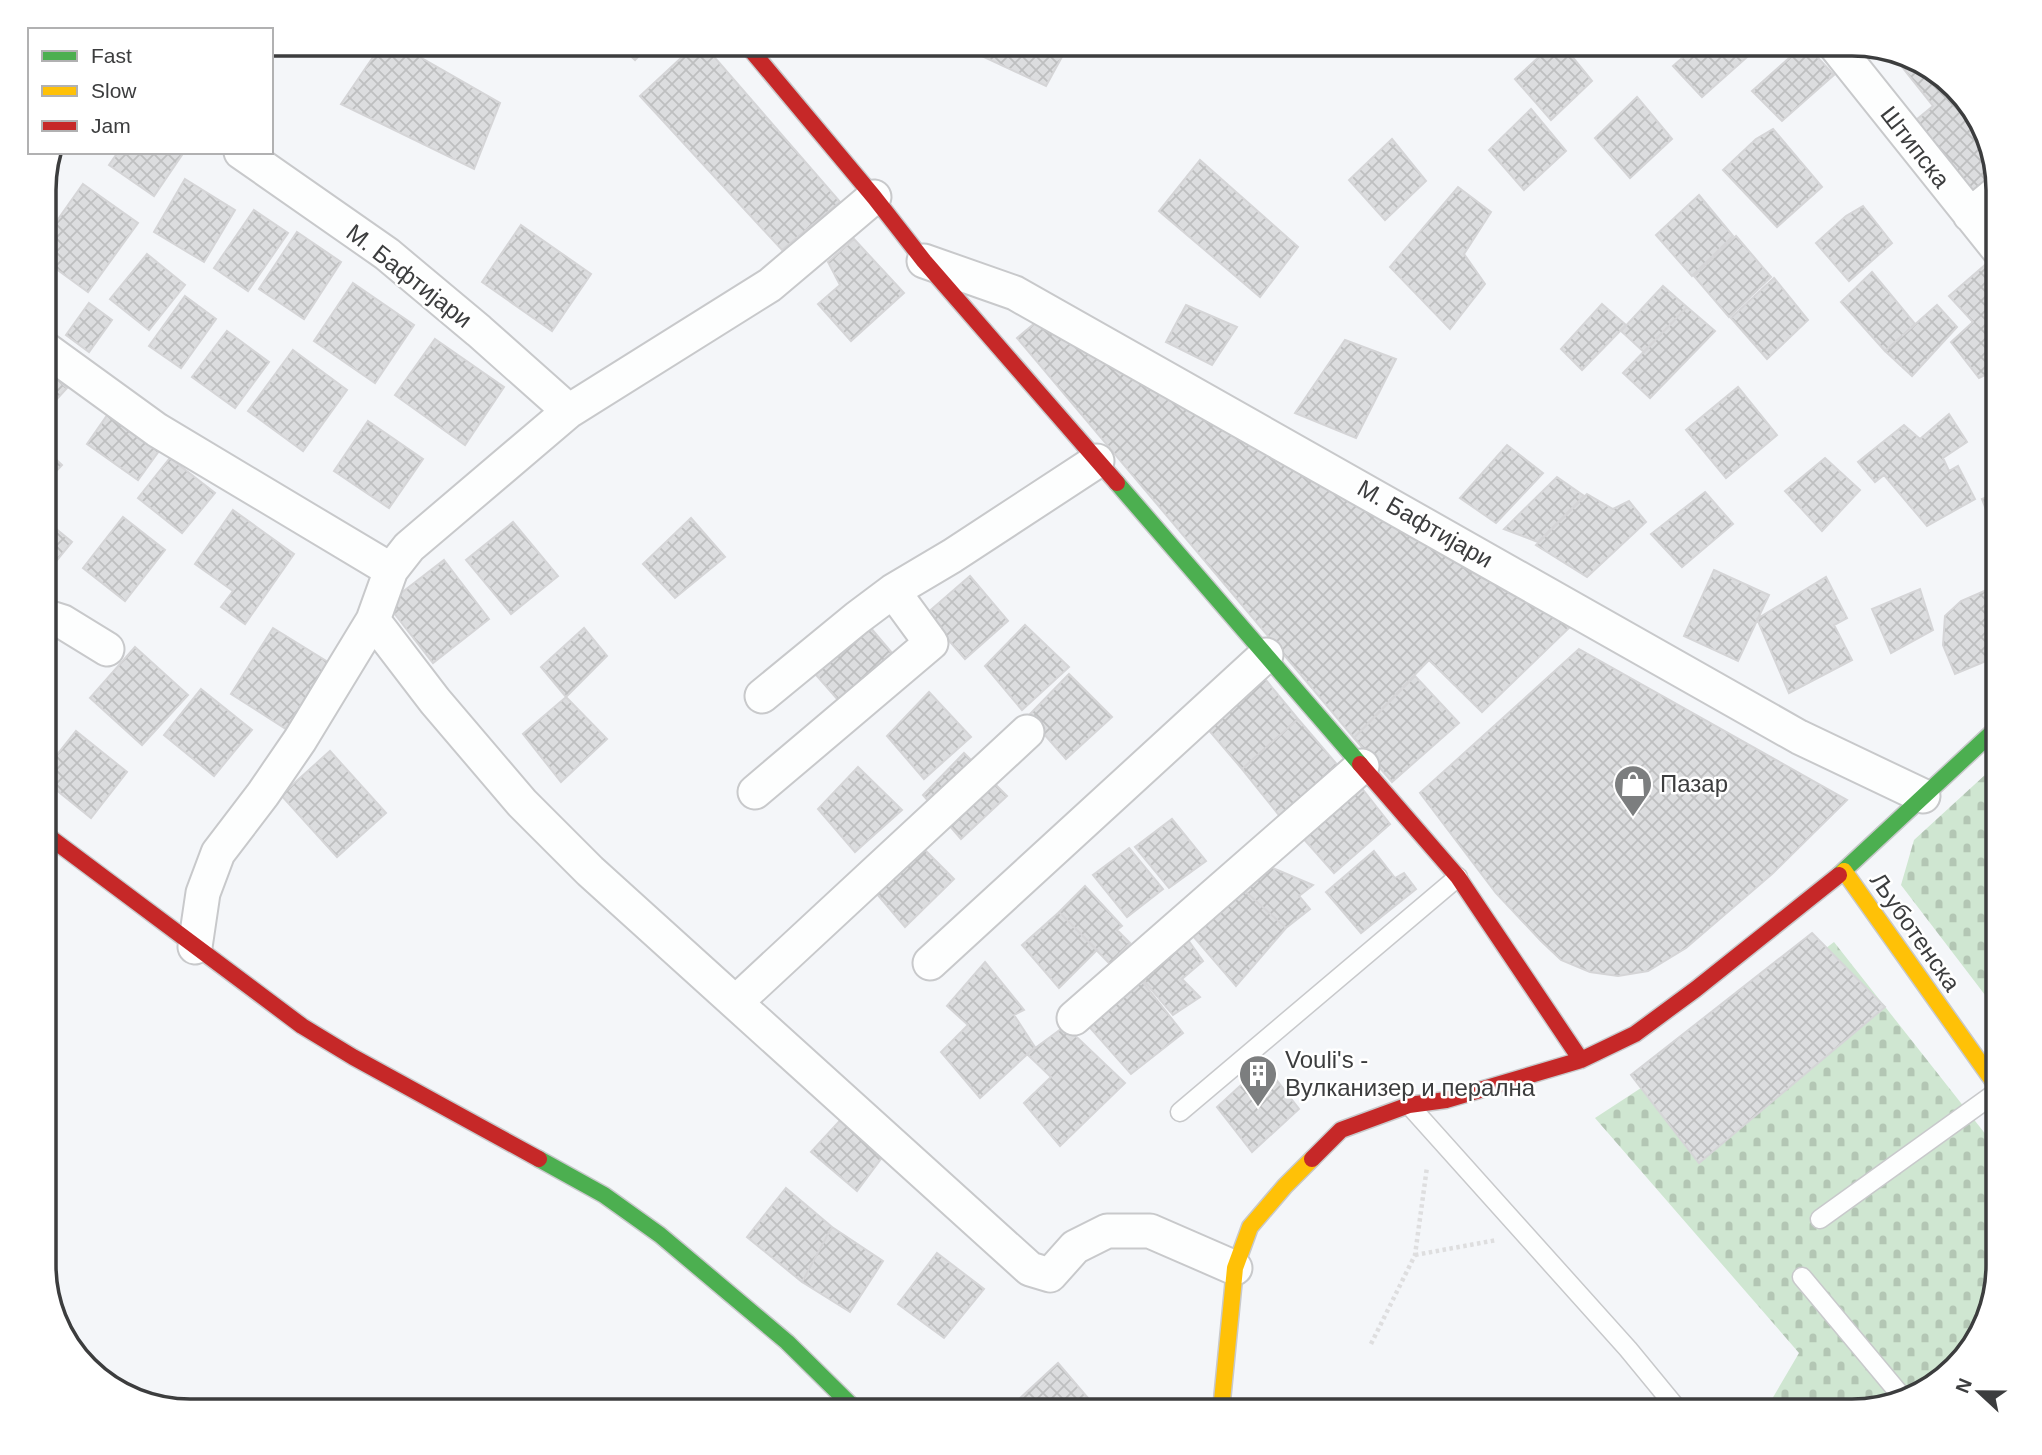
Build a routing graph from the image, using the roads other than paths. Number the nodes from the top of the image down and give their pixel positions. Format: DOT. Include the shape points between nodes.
graph roads {
  1 [pos="756,56"];
  2 [pos="1844,56"];
  3 [pos="244,154"];
  4 [pos="874,197"];
  5 [pos="1986,202"];
  6 [pos="1970,215"];
  7 [pos="1986,234"];
  8 [pos="924,261"];
  9 [pos="56,357"];
  10 [pos="569,411"];
  11 [pos="1097,461"];
  12 [pos="391,570"];
  13 [pos="893,591"];
  14 [pos="56,619"];
  15 [pos="373,620"];
  16 [pos="107,649"];
  17 [pos="1266,655"];
  18 [pos="762,696"];
  19 [pos="1027,732"];
  20 [pos="1986,738"];
  21 [pos="1362,766"];
  22 [pos="755,792"];
  23 [pos="1923,796"];
  24 [pos="56,842"];
  25 [pos="1844,871"];
  26 [pos="1458,877"];
  27 [pos="195,947"];
  28 [pos="930,963"];
  29 [pos="736,1002"];
  30 [pos="1074,1018"];
  31 [pos="1581,1060"];
  32 [pos="1986,1073"];
  33 [pos="1986,1099"];
  34 [pos="1409,1105"];
  35 [pos="1180,1112"];
  36 [pos="1820,1220"];
  37 [pos="1235,1268"];
  38 [pos="1802,1278"];
  39 [pos="1897,1391"];
  40 [pos="845,1399"];
  41 [pos="1222,1399"];
  42 [pos="1671,1399"];
  1 -- 4 [label="main road"];
  2 -- 6 [label="street, Штипска"];
  3 -- 10 [label="street, М. Бафтијари" via="387,254"];
  4 -- 8 [label="main road"];
  4 -- 10 [label="street" via="770,285"];
  5 -- 6 [label="street"];
  6 -- 7 [label="street, Штипска"];
  8 -- 11 [label="main road"];
  8 -- 23 [label="street, М. Бафтијари" via="1015,293 1799,737"];
  9 -- 12 [label="street" via="157,429"];
  10 -- 12 [label="street" via="427,530"];
  11 -- 13 [label="street"];
  11 -- 17 [label="main road"];
  12 -- 15 [label="street"];
  13 -- 18 [label="street"];
  13 -- 22 [label="street" via="931,643"];
  14 -- 16 [label="street"];
  15 -- 27 [label="street" via="300,740 218,853 203,893"];
  15 -- 29 [label="street" via="522,803"];
  17 -- 21 [label="main road"];
  17 -- 28 [label="street"];
  19 -- 29 [label="street"];
  20 -- 23 [label="main road"];
  21 -- 26 [label="main road"];
  21 -- 30 [label="street"];
  23 -- 25 [label="main road"];
  24 -- 27 [label="main road"];
  25 -- 31 [label="main road" via="1635,1034"];
  25 -- 32 [label="main road, Љуботенска"];
  26 -- 31 [label="main road"];
  26 -- 35 [label="lane"];
  27 -- 40 [label="main road" via="302,1026 353,1057 604,1195 660,1235 787,1342"];
  29 -- 37 [label="street" via="1030,1269 1050,1275 1075,1247 1107,1231 1150,1230"];
  31 -- 34 [label="main road" via="1446,1100"];
  33 -- 36 [label="lane"];
  34 -- 37 [label="main road" via="1341,1130 1250,1227"];
  34 -- 42 [label="lane"];
  37 -- 41 [label="main road"];
  38 -- 39 [label="lane"];
}
